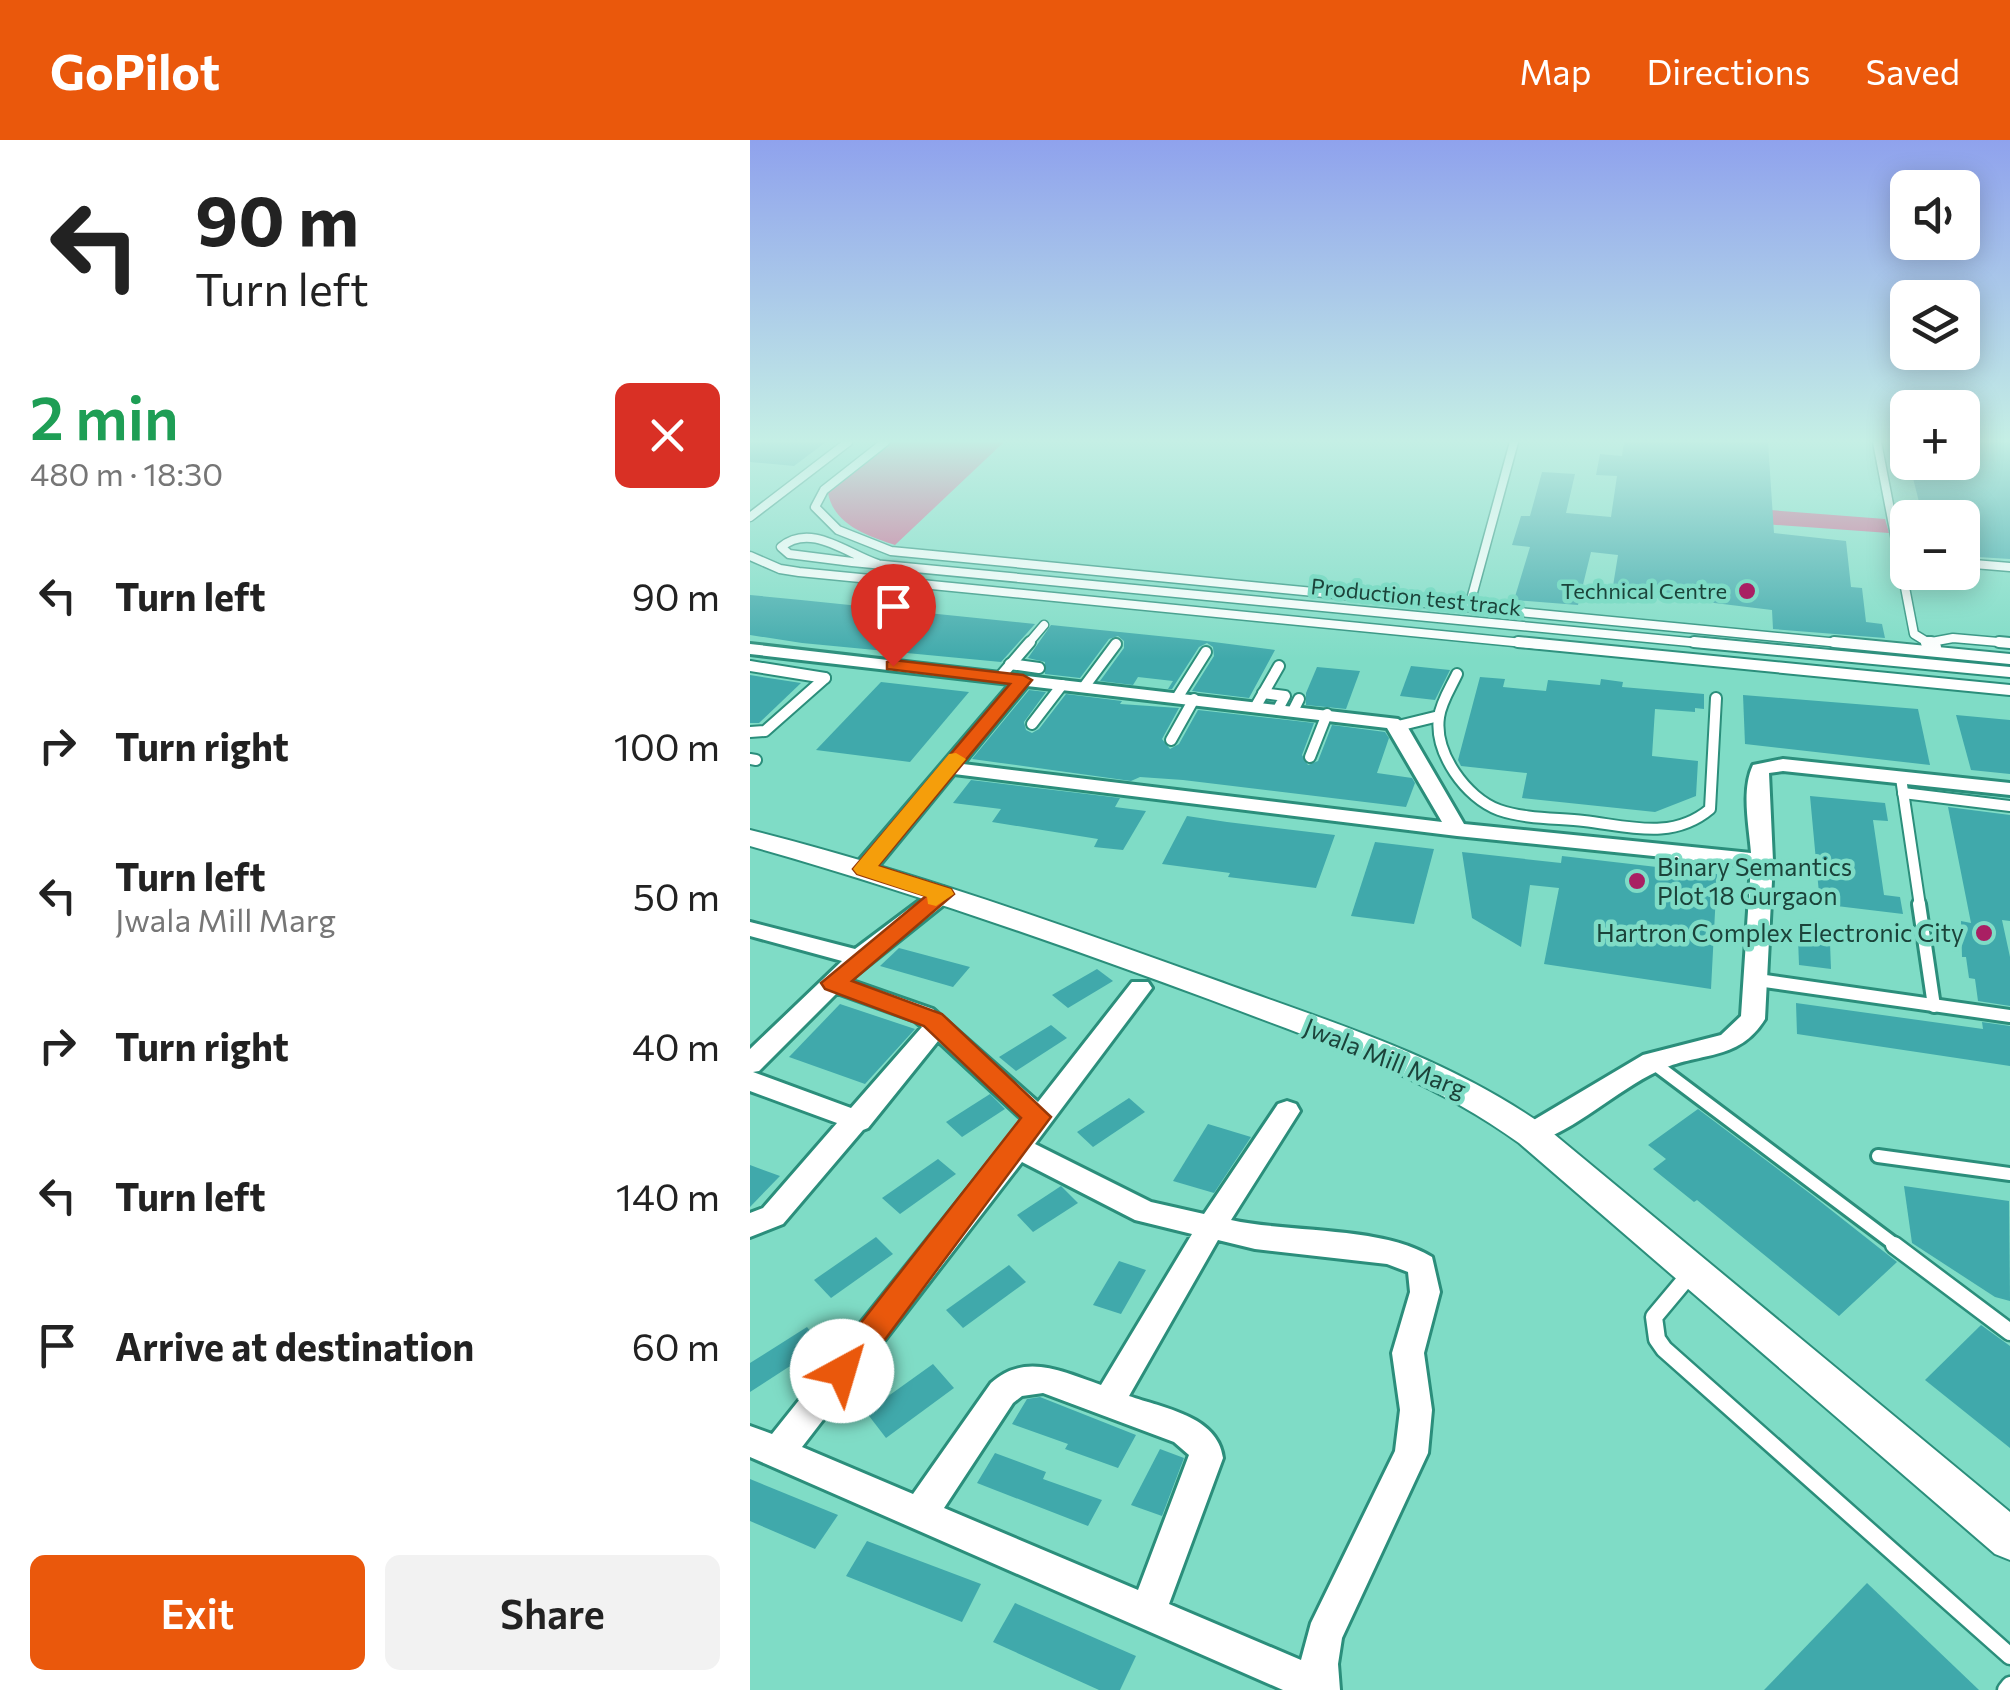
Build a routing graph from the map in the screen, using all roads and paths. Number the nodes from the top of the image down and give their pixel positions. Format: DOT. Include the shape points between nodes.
graph roads {
  1 [pos="820,514"];
  2 [pos="1494,514"];
  3 [pos="750,556"];
  4 [pos="878,564"];
  5 [pos="1980,564"];
  6 [pos="2010,567"];
  7 [pos="1908,590"];
  8 [pos="1469,608"];
  9 [pos="1044,625"];
  10 [pos="1925,643"];
  11 [pos="2010,643"];
  12 [pos="1116,644"];
  13 [pos="1884,647"];
  14 [pos="750,649"];
  15 [pos="1206,652"];
  16 [pos="1949,653"];
  17 [pos="2010,659"];
  18 [pos="750,666"];
  19 [pos="1278,666"];
  20 [pos="1018,672"];
  21 [pos="2010,672"];
  22 [pos="1457,674"];
  23 [pos="1062,684"];
  24 [pos="1084,687"];
  25 [pos="2010,690"];
  26 [pos="1185,698"];
  27 [pos="1716,698"];
  28 [pos="1259,700"];
  29 [pos="1327,714"];
  30 [pos="1439,716"];
  31 [pos="1032,724"];
  32 [pos="1398,726"];
  33 [pos="750,732"];
  34 [pos="1172,740"];
  35 [pos="1310,757"];
  36 [pos="948,768"];
  37 [pos="1902,785"];
  38 [pos="2010,789"];
  39 [pos="2010,806"];
  40 [pos="1458,830"];
  41 [pos="750,838"];
  42 [pos="1762,861"];
  43 [pos="864,869"];
  44 [pos="943,894"];
  45 [pos="750,929"];
  46 [pos="859,958"];
  47 [pos="1758,980"];
  48 [pos="833,983"];
  49 [pos="1140,988"];
  50 [pos="1934,1006"];
  51 [pos="2010,1016"];
  52 [pos="937,1026"];
  53 [pos="1652,1062"];
  54 [pos="750,1064"];
  55 [pos="750,1081"];
  56 [pos="1287,1111"];
  57 [pos="1037,1117"];
  58 [pos="859,1121"];
  59 [pos="1531,1134"];
  60 [pos="1016,1146"];
  61 [pos="1878,1156"];
  62 [pos="2010,1174"];
  63 [pos="750,1225"];
  64 [pos="1210,1228"];
  65 [pos="1693,1272"];
  66 [pos="2010,1332"];
  67 [pos="1108,1403"];
  68 [pos="763,1447"];
  69 [pos="919,1515"];
  70 [pos="2010,1539"];
  71 [pos="1147,1614"];
  72 [pos="2010,1656"];
  73 [pos="1320,1689"];
  1 -- 8 [label="lane" via="852,538 891,551"];
  2 -- 8 [label="lane"];
  3 -- 25 [label="lane" via="780,570"];
  4 -- 4 [label="lane, Production test track" via="803,557 781,547 793,538 819,536"];
  4 -- 21 [label="lane, Production test track"];
  5 -- 6 [label="lane"];
  7 -- 10 [label="lane" via="1914,634"];
  8 -- 13 [label="lane"];
  9 -- 20 [label="lane"];
  10 -- 11 [label="lane"];
  10 -- 13 [label="lane"];
  10 -- 16 [label="lane"];
  12 -- 24 [label="lane"];
  13 -- 16 [label="lane"];
  14 -- 20 [label="street"];
  15 -- 26 [label="lane"];
  16 -- 17 [label="lane"];
  18 -- 33 [label="lane" via="825,678 764,731"];
  19 -- 28 [label="lane"];
  20 -- 23 [label="street"];
  20 -- 36 [label="street"];
  22 -- 30 [label="lane"];
  23 -- 24 [label="street"];
  23 -- 31 [label="lane"];
  24 -- 26 [label="street"];
  26 -- 28 [label="street"];
  26 -- 34 [label="lane"];
  27 -- 30 [label="lane" via="1713,802 1693,823 1662,830 1496,809 1470,790 1448,759"];
  28 -- 29 [label="street"];
  29 -- 32 [label="street"];
  29 -- 35 [label="lane"];
  30 -- 32 [label="lane"];
  32 -- 40 [label="street"];
  36 -- 40 [label="street"];
  36 -- 43 [label="street"];
  37 -- 38 [label="street"];
  37 -- 39 [label="lane"];
  37 -- 42 [label="street" via="1783,766 1760,769"];
  37 -- 50 [label="lane"];
  40 -- 42 [label="street"];
  41 -- 43 [label="street, Jwala Mill Marg"];
  42 -- 47 [label="street"];
  43 -- 44 [label="street, Jwala Mill Marg"];
  44 -- 46 [label="street"];
  44 -- 59 [label="street, Jwala Mill Marg" via="1431,1072"];
  45 -- 46 [label="street"];
  46 -- 48 [label="street"];
  47 -- 50 [label="lane"];
  47 -- 53 [label="street" via="1744,1032"];
  48 -- 52 [label="street" via="924,1015"];
  48 -- 54 [label="street"];
  49 -- 57 [label="street"];
  50 -- 51 [label="lane"];
  52 -- 57 [label="street"];
  52 -- 58 [label="street"];
  53 -- 59 [label="street"];
  53 -- 66 [label="lane"];
  55 -- 58 [label="street"];
  56 -- 64 [label="street"];
  57 -- 60 [label="street"];
  58 -- 63 [label="street" via="773,1216"];
  59 -- 65 [label="street, Jwala Mill Marg"];
  60 -- 64 [label="street" via="1145,1212"];
  60 -- 68 [label="street" via="887,1317"];
  61 -- 62 [label="lane"];
  64 -- 67 [label="street"];
  64 -- 73 [label="street" via="1398,1255 1422,1266 1426,1278 1408,1353 1416,1410 1412,1452 1324,1636"];
  65 -- 70 [label="street, Jwala Mill Marg"];
  65 -- 72 [label="lane" via="1654,1317 1664,1349"];
  67 -- 69 [label="street" via="1043,1379 1014,1382"];
  67 -- 71 [label="street" via="1185,1432 1205,1447 1204,1470"];
  68 -- 69 [label="street"];
  69 -- 71 [label="street"];
  71 -- 73 [label="street"];
}
